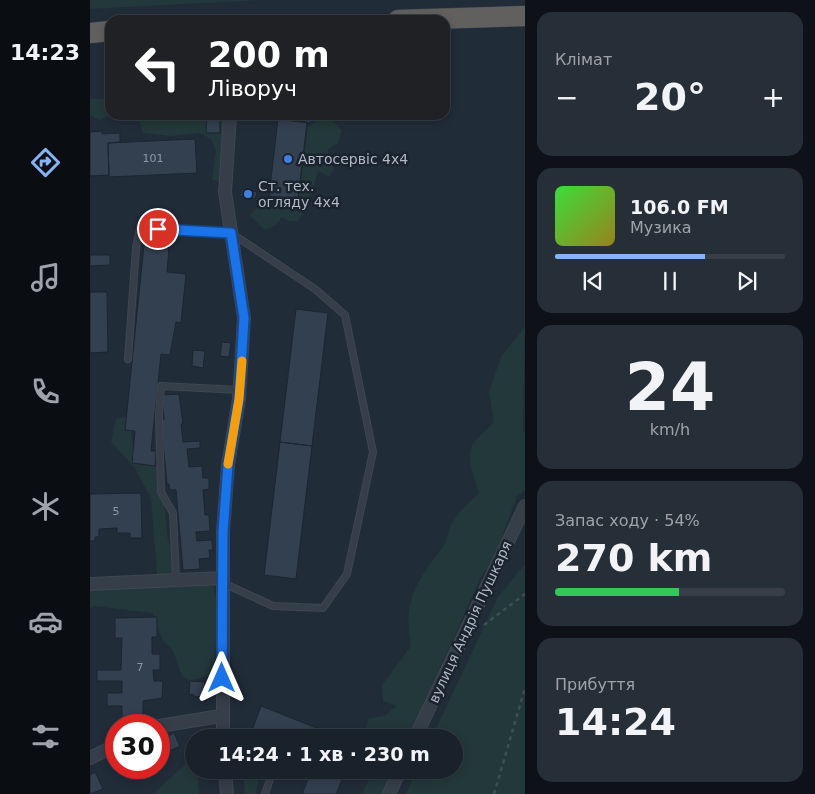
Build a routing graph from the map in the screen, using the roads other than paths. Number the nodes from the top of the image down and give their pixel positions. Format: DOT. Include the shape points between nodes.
graph roads {
  1 [pos="525,16"];
  2 [pos="450,18"];
  3 [pos="90,32"];
  4 [pos="105,32"];
  5 [pos="230,120"];
  6 [pos="231,233"];
  7 [pos="128,359"];
  8 [pos="240,390"];
  9 [pos="525,506"];
  10 [pos="176,580"];
  11 [pos="223,581"];
  12 [pos="90,584"];
  13 [pos="222,716"];
  14 [pos="170,724"];
  15 [pos="223,729"];
  16 [pos="419,729"];
  17 [pos="105,750"];
  18 [pos="90,758"];
  19 [pos="225,779"];
  20 [pos="270,779"];
  21 [pos="396,779"];
  22 [pos="226,794"];
  23 [pos="265,794"];
  24 [pos="389,794"];
  1 -- 2 [label="highway"];
  3 -- 4 [label="highway"];
  5 -- 6 [label="street" via="225,192"];
  6 -- 7 [label="lane" via="140,228"];
  6 -- 8 [label="street" via="244,318"];
  6 -- 11 [label="lane" via="315,289 345,315 373,452 348,574 323,608 273,606"];
  8 -- 10 [label="lane" via="161,386 161,492 173,512"];
  8 -- 11 [label="street" via="228,465"];
  9 -- 16 [label="street, вулиця Андрія Пушкаря"];
  10 -- 11 [label="street"];
  10 -- 12 [label="street"];
  11 -- 13 [label="street"];
  13 -- 14 [label="street"];
  13 -- 15 [label="street"];
  17 -- 18 [label="street"];
  19 -- 22 [label="street"];
  20 -- 23 [label="lane"];
  21 -- 24 [label="street"];
}
